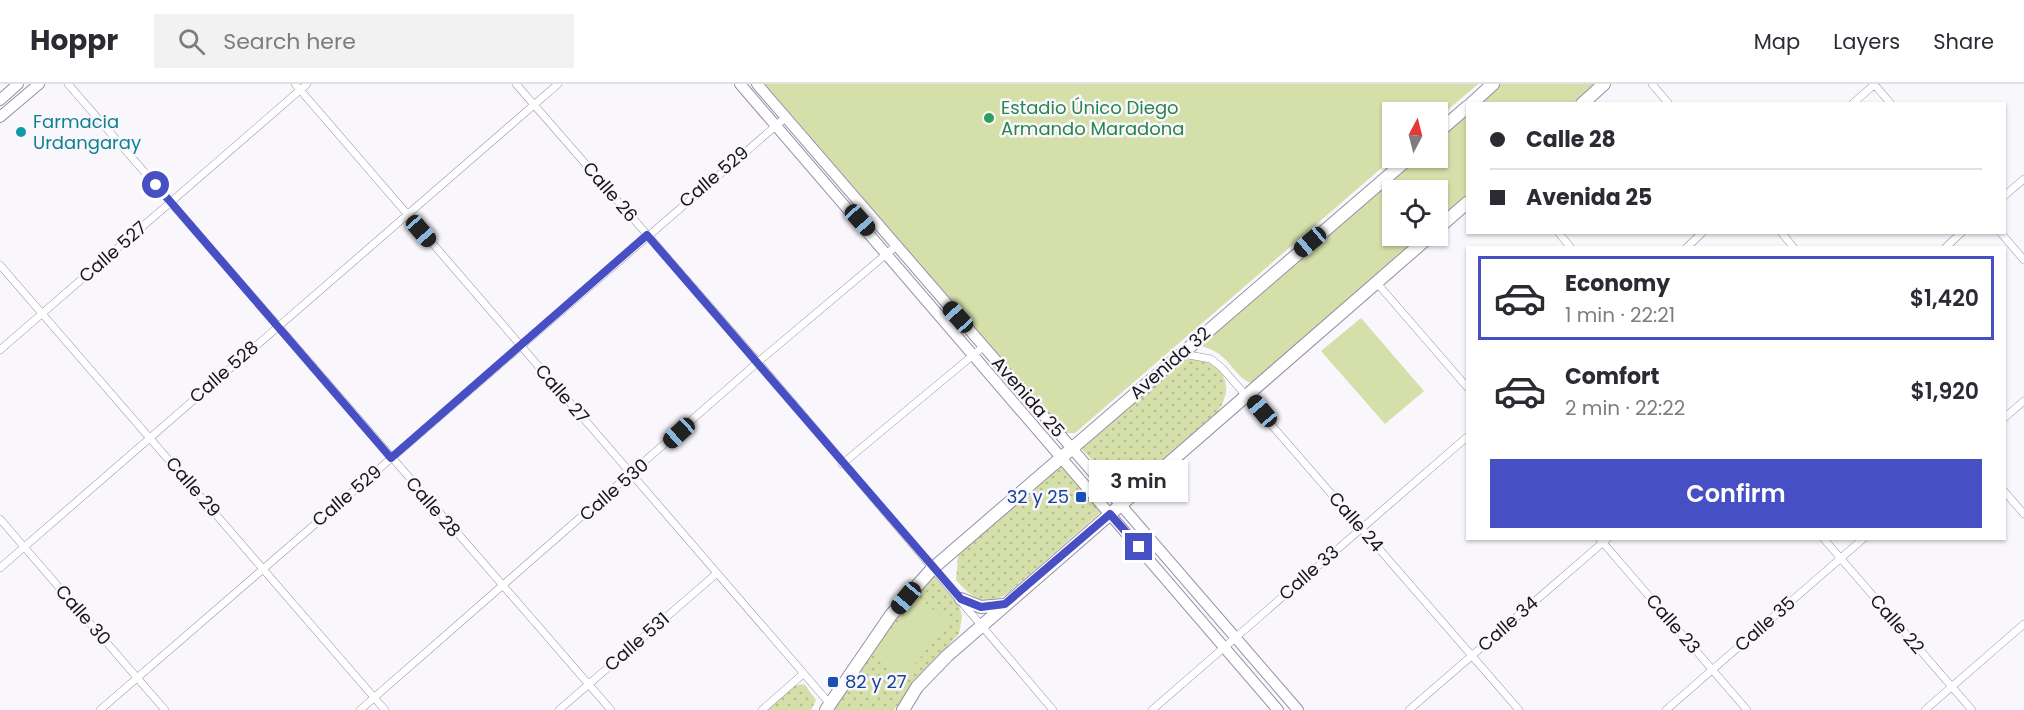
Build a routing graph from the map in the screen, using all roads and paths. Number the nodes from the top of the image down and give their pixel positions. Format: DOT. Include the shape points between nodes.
graph roads {
  1 [pos="18,84"];
  2 [pos="39,84"];
  3 [pos="68,84"];
  4 [pos="295,84"];
  5 [pos="308,84"];
  6 [pos="516,84"];
  7 [pos="558,84"];
  8 [pos="740,84"];
  9 [pos="757,84"];
  10 [pos="1493,84"];
  11 [pos="1604,84"];
  12 [pos="1652,84"];
  13 [pos="1875,84"];
  14 [pos="300,90"];
  15 [pos="0,100"];
  16 [pos="1473,102"];
  17 [pos="1584,102"];
  18 [pos="1667,102"];
  19 [pos="1854,102"];
  20 [pos="1889,102"];
  21 [pos="535,105"];
  22 [pos="1466,108"];
  23 [pos="0,117"];
  24 [pos="786,117"];
  25 [pos="1448,123"];
  26 [pos="776,125"];
  27 [pos="1397,168"];
  28 [pos="2024,179"];
  29 [pos="2006,194"];
  30 [pos="170,202"];
  31 [pos="1466,204"];
  32 [pos="407,214"];
  33 [pos="1448,219"];
  34 [pos="1560,234"];
  35 [pos="1701,234"];
  36 [pos="1783,234"];
  37 [pos="1960,234"];
  38 [pos="2002,234"];
  39 [pos="647,235"];
  40 [pos="1418,246"];
  41 [pos="1569,246"];
  42 [pos="1688,246"];
  43 [pos="1792,246"];
  44 [pos="1946,246"];
  45 [pos="892,249"];
  46 [pos="2024,260"];
  47 [pos="0,265"];
  48 [pos="1376,282"];
  49 [pos="43,314"];
  50 [pos="278,327"];
  51 [pos="984,346"];
  52 [pos="521,347"];
  53 [pos="0,350"];
  54 [pos="974,353"];
  55 [pos="1180,354"];
  56 [pos="758,362"];
  57 [pos="1466,386"];
  58 [pos="1247,394"];
  59 [pos="2024,401"];
  60 [pos="2006,416"];
  61 [pos="149,437"];
  62 [pos="1466,438"];
  63 [pos="1073,449"];
  64 [pos="391,458"];
  65 [pos="1062,458"];
  66 [pos="842,464"];
  67 [pos="632,475"];
  68 [pos="2006,493"];
  69 [pos="1122,504"];
  70 [pos="1110,514"];
  71 [pos="2024,514"];
  72 [pos="0,519"];
  73 [pos="1361,528"];
  74 [pos="1603,540"];
  75 [pos="1825,540"];
  76 [pos="1862,540"];
  77 [pos="24,547"];
  78 [pos="1841,559"];
  79 [pos="0,568"];
  80 [pos="262,568"];
  81 [pos="932,569"];
  82 [pos="716,573"];
  83 [pos="502,585"];
  84 [pos="961,599"];
  85 [pos="1005,604"];
  86 [pos="983,624"];
  87 [pos="2024,624"];
  88 [pos="1236,637"];
  89 [pos="1224,647"];
  90 [pos="1472,656"];
  91 [pos="1713,670"];
  92 [pos="803,674"];
  93 [pos="137,677"];
  94 [pos="588,684"];
  95 [pos="1952,687"];
  96 [pos="374,698"];
  97 [pos="828,707"];
  98 [pos="100,710"];
  99 [pos="165,710"];
  100 [pos="360,710"];
  101 [pos="385,710"];
  102 [pos="559,710"];
  103 [pos="611,710"];
  104 [pos="762,710"];
  105 [pos="903,710"];
  106 [pos="1053,710"];
  107 [pos="1152,710"];
  108 [pos="1278,710"];
  109 [pos="1298,710"];
  110 [pos="1409,710"];
  111 [pos="1519,710"];
  112 [pos="1666,710"];
  113 [pos="1748,710"];
  114 [pos="1925,710"];
  115 [pos="1972,710"];
  1 -- 15 [label="main road"];
  2 -- 23 [label="main road"];
  3 -- 30 [label="street, Calle 28"];
  4 -- 14 [label="street, Calle 27"];
  5 -- 14 [label="street, Calle 527"];
  6 -- 21 [label="street, Calle 26"];
  7 -- 21 [label="street, Calle 528"];
  8 -- 26 [label="main road, Avenida 25"];
  9 -- 24 [label="main road, Avenida 25"];
  10 -- 16 [label="highway"];
  11 -- 17 [label="highway"];
  12 -- 18 [label="street"];
  13 -- 19 [label="street"];
  13 -- 20 [label="street"];
  14 -- 30 [label="street, Calle 527"];
  14 -- 32 [label="street, Calle 27"];
  21 -- 32 [label="street, Calle 528"];
  21 -- 39 [label="street, Calle 26"];
  22 -- 25 [label="highway"];
  24 -- 26 [label="street, Calle 529"];
  24 -- 45 [label="main road, Avenida 25"];
  26 -- 39 [label="street, Calle 529"];
  26 -- 45 [label="main road, Avenida 25"];
  27 -- 55 [label="highway, Avenida 32"];
  28 -- 29 [label="street"];
  30 -- 49 [label="street, Calle 527"];
  30 -- 50 [label="street, Calle 28"];
  31 -- 33 [label="highway"];
  32 -- 50 [label="street, Calle 528"];
  32 -- 52 [label="street, Calle 27"];
  34 -- 41 [label="street"];
  35 -- 42 [label="street"];
  36 -- 43 [label="street"];
  37 -- 44 [label="street"];
  38 -- 46 [label="street"];
  39 -- 52 [label="street, Calle 529"];
  39 -- 56 [label="street, Calle 26"];
  40 -- 48 [label="highway"];
  45 -- 51 [label="main road, Avenida 25"];
  45 -- 54 [label="main road, Avenida 25"];
  45 -- 56 [label="street, Calle 530"];
  47 -- 49 [label="street, Calle 29"];
  48 -- 57 [label="street"];
  48 -- 58 [label="highway"];
  49 -- 53 [label="street, Calle 527"];
  49 -- 61 [label="street, Calle 29"];
  50 -- 61 [label="street, Calle 528"];
  50 -- 64 [label="street, Calle 28"];
  51 -- 54 [label="street"];
  51 -- 63 [label="main road, Avenida 25"];
  52 -- 64 [label="street, Calle 529"];
  52 -- 67 [label="street, Calle 27"];
  54 -- 65 [label="main road, Avenida 25"];
  54 -- 66 [label="street"];
  55 -- 58 [label="street, Calle 24" via="1211,359"];
  55 -- 63 [label="highway, Avenida 32"];
  56 -- 66 [label="street, Calle 26"];
  56 -- 67 [label="street, Calle 530"];
  58 -- 69 [label="highway"];
  58 -- 73 [label="street, Calle 24"];
  59 -- 60 [label="street"];
  61 -- 77 [label="street, Calle 528"];
  61 -- 80 [label="street, Calle 29"];
  62 -- 73 [label="street, Calle 33"];
  63 -- 65 [label="highway, Avenida 32"];
  63 -- 69 [label="main road, Avenida 25"];
  64 -- 80 [label="street, Calle 529"];
  64 -- 83 [label="street, Calle 28"];
  65 -- 70 [label="main road, Avenida 25"];
  65 -- 81 [label="highway, Avenida 32"];
  66 -- 81 [label="street, Calle 26"];
  67 -- 82 [label="street, Calle 27"];
  67 -- 83 [label="street, Calle 530"];
  68 -- 71 [label="street"];
  69 -- 70 [label="highway"];
  69 -- 88 [label="main road, Avenida 25"];
  70 -- 85 [label="highway"];
  70 -- 89 [label="main road, Avenida 25"];
  72 -- 77 [label="street, Calle 30"];
  73 -- 88 [label="street, Calle 33"];
  73 -- 90 [label="street, Calle 24"];
  74 -- 90 [label="street, Calle 34"];
  74 -- 91 [label="street, Calle 23"];
  75 -- 78 [label="street, Calle 22"];
  76 -- 78 [label="street, Calle 35"];
  77 -- 79 [label="street, Calle 528"];
  77 -- 93 [label="street, Calle 30"];
  78 -- 91 [label="street, Calle 35"];
  78 -- 95 [label="street, Calle 22"];
  80 -- 93 [label="street, Calle 529"];
  80 -- 96 [label="street, Calle 29"];
  81 -- 84 [label="street, Calle 26"];
  81 -- 97 [label="highway, Avenida 32" via="891,615"];
  82 -- 92 [label="street, Calle 27"];
  82 -- 94 [label="street, Calle 531"];
  83 -- 94 [label="street, Calle 28"];
  83 -- 96 [label="street, Calle 530"];
  84 -- 85 [label="highway" via="981,607"];
  84 -- 86 [label="street, Calle 26"];
  85 -- 86 [label="highway"];
  86 -- 105 [label="highway" via="916,687"];
  86 -- 106 [label="street, Calle 26"];
  87 -- 95 [label="street"];
  88 -- 89 [label="street, Calle 33"];
  88 -- 109 [label="main road, Avenida 25"];
  89 -- 107 [label="street, Calle 33"];
  89 -- 108 [label="main road, Avenida 25"];
  90 -- 110 [label="street, Calle 34"];
  90 -- 111 [label="street, Calle 24"];
  91 -- 112 [label="street, Calle 35"];
  91 -- 113 [label="street, Calle 23"];
  92 -- 97 [label="street, Calle 27"];
  92 -- 104 [label="street"];
  93 -- 98 [label="street, Calle 529"];
  93 -- 99 [label="street, Calle 30"];
  94 -- 102 [label="street, Calle 531"];
  94 -- 103 [label="street, Calle 28"];
  95 -- 114 [label="street"];
  95 -- 115 [label="street, Calle 22"];
  96 -- 100 [label="street, Calle 530"];
  96 -- 101 [label="street, Calle 29"];
}
